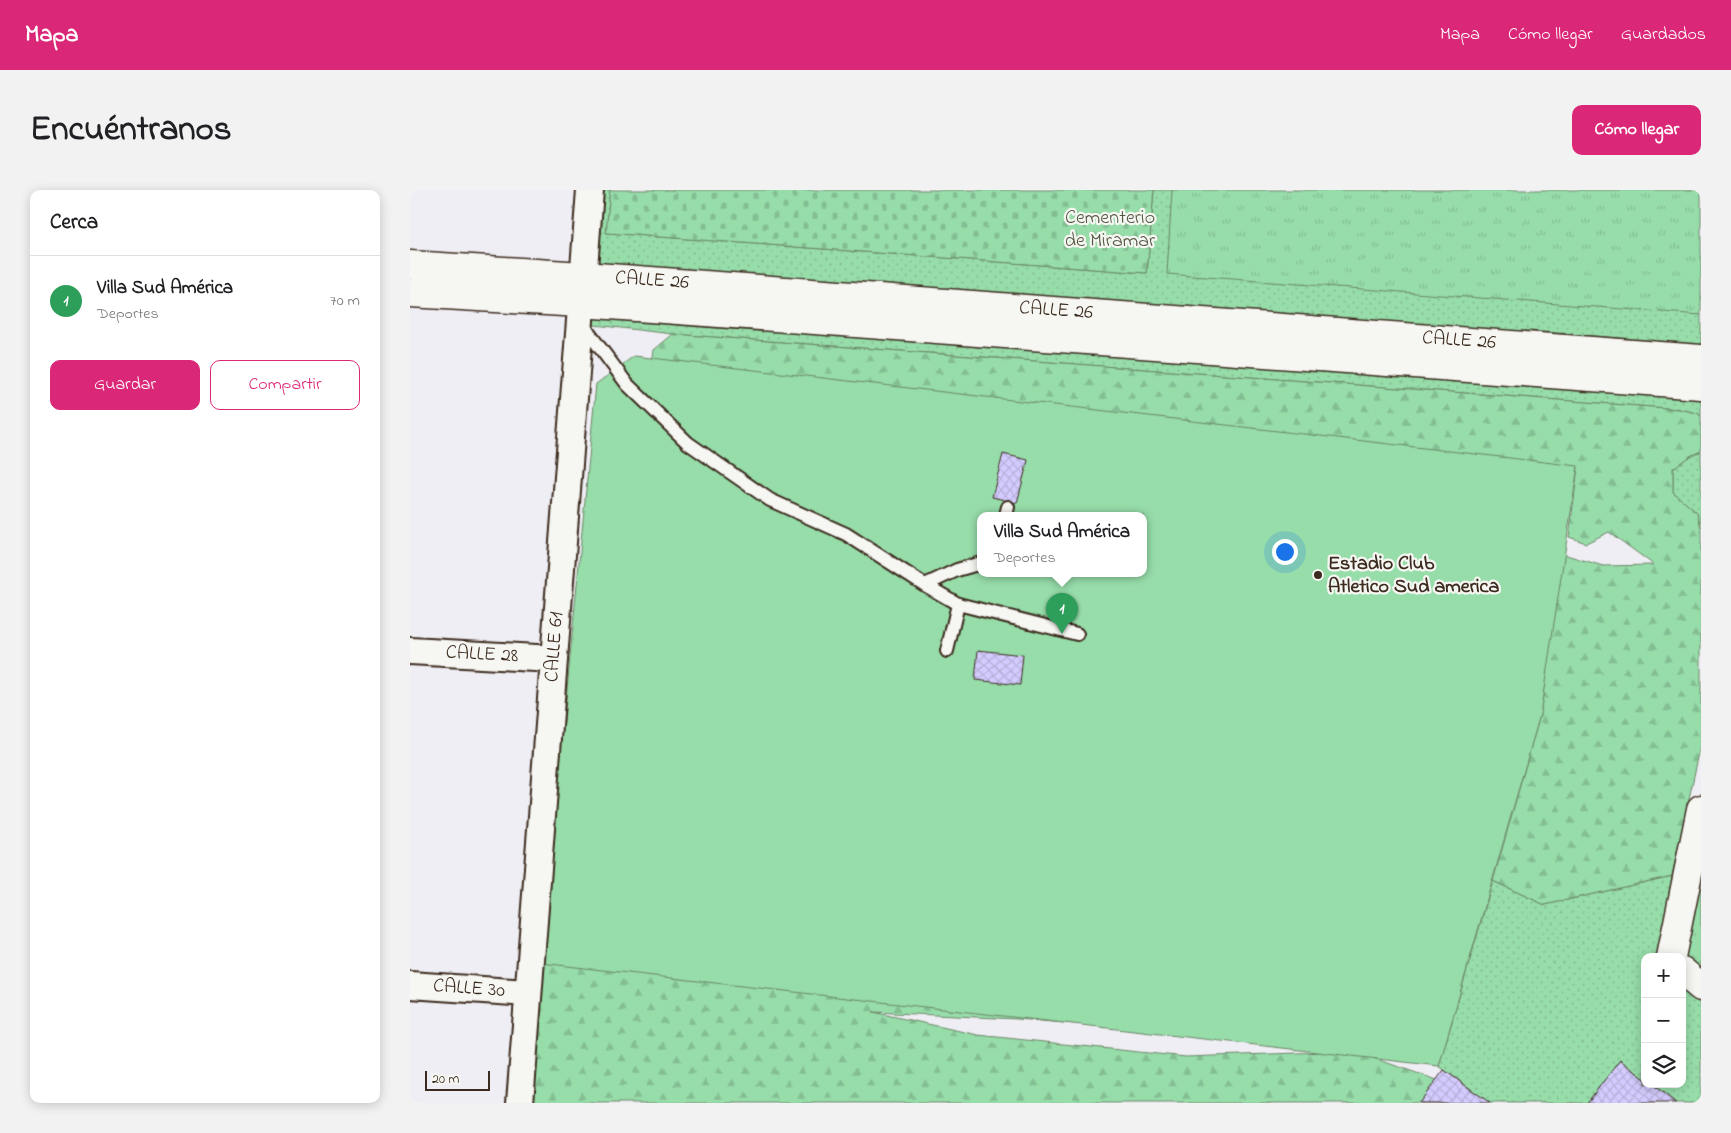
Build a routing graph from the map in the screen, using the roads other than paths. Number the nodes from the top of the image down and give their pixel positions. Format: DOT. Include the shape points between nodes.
graph roads {
  1 [pos="590,190"];
  2 [pos="410,265"];
  3 [pos="583,276"];
  4 [pos="410,293"];
  5 [pos="580,312"];
  6 [pos="1701,359"];
  7 [pos="1701,385"];
  8 [pos="977,565"];
  9 [pos="925,585"];
  10 [pos="958,604"];
  11 [pos="1077,634"];
  12 [pos="410,650"];
  13 [pos="946,651"];
  14 [pos="554,659"];
  15 [pos="1701,809"];
  16 [pos="1672,953"];
  17 [pos="1686,974"];
  18 [pos="410,985"];
  19 [pos="1701,987"];
  20 [pos="528,993"];
  21 [pos="520,1103"];
  1 -- 3 [label="street, CALLE 61"];
  2 -- 3 [label="main road, CALLE 26"];
  3 -- 5 [label="street, CALLE 61"];
  3 -- 6 [label="main road, CALLE 26"];
  4 -- 5 [label="main road, CALLE 26"];
  5 -- 7 [label="main road, CALLE 26"];
  5 -- 9 [label="lane" via="627,384 688,443 770,500 846,534"];
  5 -- 14 [label="street, CALLE 61"];
  8 -- 9 [label="lane" via="957,570"];
  9 -- 10 [label="lane"];
  10 -- 11 [label="lane"];
  10 -- 13 [label="lane"];
  12 -- 14 [label="street, CALLE 28"];
  14 -- 20 [label="street, CALLE 61"];
  15 -- 16 [label="main road"];
  17 -- 19 [label="main road"];
  18 -- 20 [label="street, CALLE 30"];
  20 -- 21 [label="street, CALLE 61"];
}
